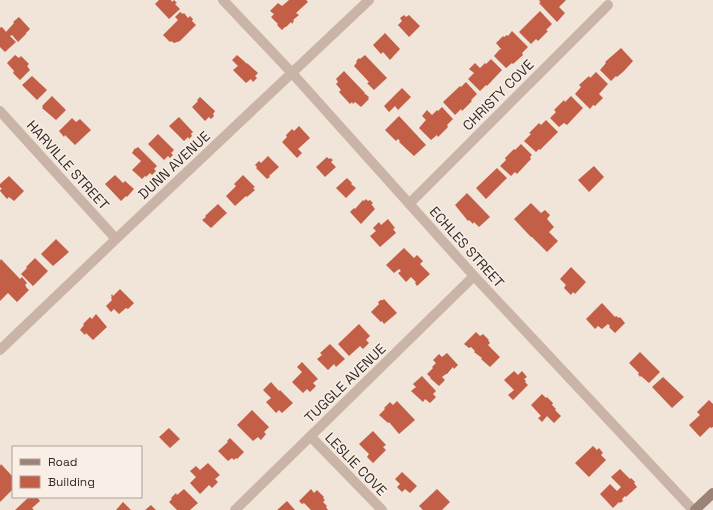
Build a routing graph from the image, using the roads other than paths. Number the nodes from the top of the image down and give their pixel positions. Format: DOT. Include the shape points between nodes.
graph roads {
  1 [pos="223,0"];
  2 [pos="369,0"];
  3 [pos="608,5"];
  4 [pos="292,73"];
  5 [pos="0,111"];
  6 [pos="409,204"];
  7 [pos="116,239"];
  8 [pos="474,276"];
  9 [pos="0,350"];
  10 [pos="310,437"];
  11 [pos="713,493"];
  12 [pos="235,510"];
  13 [pos="382,510"];
  14 [pos="694,510"];
  1 -- 4 [label="street, ECHLES STREET"];
  2 -- 4 [label="street, DUNN AVENUE"];
  3 -- 6 [label="street, CHRISTY COVE"];
  4 -- 6 [label="street, ECHLES STREET"];
  4 -- 7 [label="street, DUNN AVENUE"];
  5 -- 7 [label="street, HARVILLE STREET"];
  6 -- 8 [label="street, ECHLES STREET"];
  7 -- 9 [label="street, DUNN AVENUE"];
  8 -- 10 [label="street, TUGGLE AVENUE"];
  8 -- 14 [label="street, ECHLES STREET"];
  10 -- 12 [label="street, TUGGLE AVENUE"];
  10 -- 13 [label="street, LESLIE COVE"];
  11 -- 14 [label="main road"];
}
